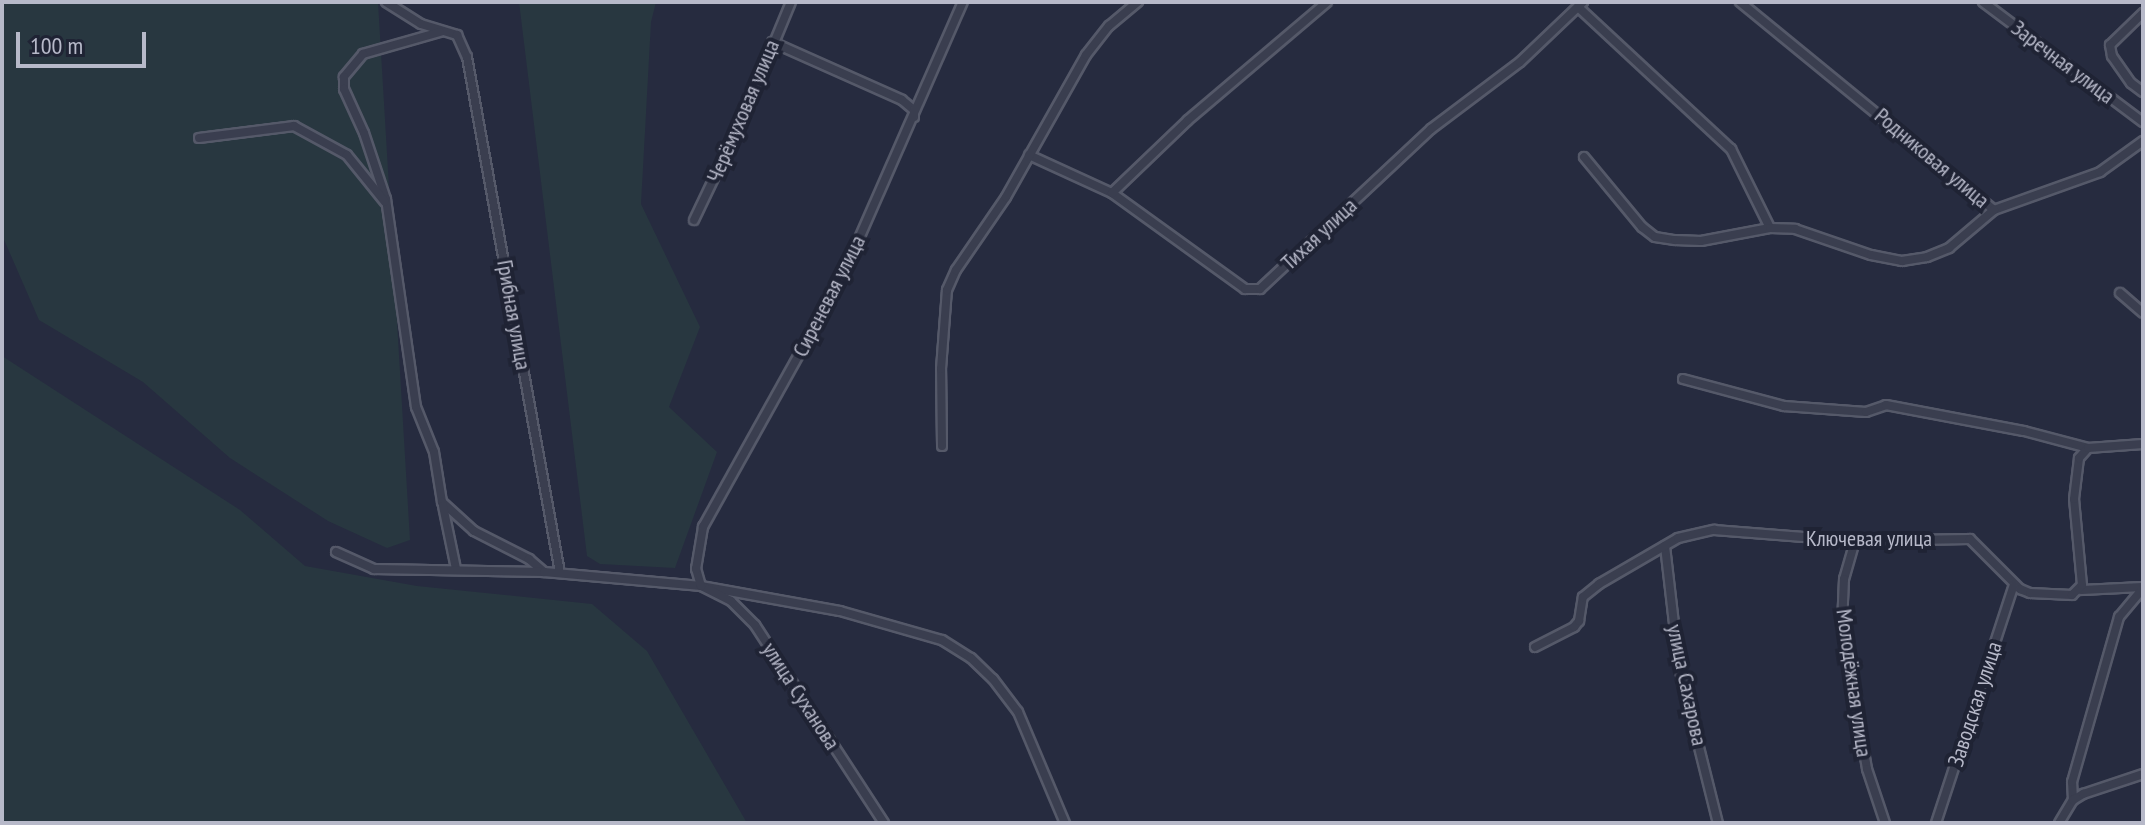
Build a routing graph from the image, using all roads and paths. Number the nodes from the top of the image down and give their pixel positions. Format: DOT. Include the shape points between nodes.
graph roads {
  1 [pos="386,2"];
  2 [pos="791,2"];
  3 [pos="963,2"];
  4 [pos="1138,2"];
  5 [pos="1327,2"];
  6 [pos="1740,2"];
  7 [pos="1983,2"];
  8 [pos="1580,4"];
  9 [pos="2143,13"];
  10 [pos="440,32"];
  11 [pos="772,42"];
  12 [pos="2143,92"];
  13 [pos="914,117"];
  14 [pos="2143,122"];
  15 [pos="199,138"];
  16 [pos="2143,141"];
  17 [pos="1029,155"];
  18 [pos="1584,157"];
  19 [pos="1112,193"];
  20 [pos="388,206"];
  21 [pos="1994,210"];
  22 [pos="694,220"];
  23 [pos="1770,228"];
  24 [pos="2120,293"];
  25 [pos="2143,313"];
  26 [pos="1683,379"];
  27 [pos="2143,444"];
  28 [pos="942,446"];
  29 [pos="2088,448"];
  30 [pos="442,502"];
  31 [pos="1855,541"];
  32 [pos="1665,546"];
  33 [pos="336,552"];
  34 [pos="456,569"];
  35 [pos="544,572"];
  36 [pos="560,573"];
  37 [pos="2014,584"];
  38 [pos="701,586"];
  39 [pos="2143,588"];
  40 [pos="2081,590"];
  41 [pos="1535,647"];
  42 [pos="2143,774"];
  43 [pos="2073,800"];
  44 [pos="884,823"];
  45 [pos="1065,823"];
  46 [pos="1718,823"];
  47 [pos="1885,823"];
  48 [pos="1936,823"];
  49 [pos="2059,823"];
  1 -- 10 [label="street"];
  2 -- 11 [label="street, Черёмуховая улица"];
  3 -- 13 [label="street, Сиреневая улица"];
  4 -- 17 [label="street" via="1086,55"];
  5 -- 19 [label="street" via="1188,120"];
  6 -- 21 [label="street, Родниковая улица"];
  7 -- 14 [label="street, Заречная улица"];
  8 -- 19 [label="street, Тихая улица" via="1520,62 1431,129 1260,289 1245,289"];
  8 -- 23 [label="street" via="1724,142"];
  9 -- 12 [label="street" via="2110,45 2112,56"];
  10 -- 20 [label="street" via="363,54 344,77"];
  10 -- 36 [label="street, Грибная улица" via="457,35 467,57"];
  11 -- 13 [label="street" via="902,100 914,110"];
  11 -- 22 [label="street, Черёмуховая улица"];
  13 -- 38 [label="street, Сиреневая улица" via="843,275 703,527 696,569"];
  15 -- 20 [label="street" via="294,126 347,155"];
  16 -- 21 [label="street, Родниковая улица" via="2100,172"];
  17 -- 19 [label="street, Тихая улица"];
  17 -- 28 [label="street" via="947,290"];
  18 -- 23 [label="street" via="1655,237 1701,241"];
  20 -- 30 [label="street" via="416,407 434,452"];
  21 -- 23 [label="street" via="1949,248 1902,261 1795,229"];
  24 -- 25 [label="street"];
  26 -- 29 [label="street" via="1784,406 1866,412 1886,405"];
  27 -- 29 [label="street"];
  29 -- 40 [label="street" via="2079,458 2074,479"];
  30 -- 34 [label="street"];
  30 -- 35 [label="street" via="474,531"];
  31 -- 32 [label="street, Ключевая улица" via="1714,530"];
  31 -- 37 [label="street, Ключевая улица" via="1970,539"];
  31 -- 47 [label="street, Молодёжная улица" via="1844,579 1842,624 1867,769"];
  32 -- 41 [label="street, Ключевая улица" via="1599,584 1583,597 1574,627"];
  32 -- 46 [label="street, улица Сахарова" via="1679,667"];
  33 -- 34 [label="street" via="374,569"];
  34 -- 35 [label="street"];
  35 -- 36 [label="street"];
  36 -- 38 [label="street"];
  37 -- 40 [label="street" via="2030,593 2072,595"];
  37 -- 48 [label="street, Заводская улица"];
  38 -- 44 [label="street, улица Суханова" via="731,601 755,625"];
  38 -- 45 [label="street" via="840,611 942,640 971,658 1018,712"];
  39 -- 40 [label="street"];
  39 -- 43 [label="street" via="2119,617 2072,782"];
  42 -- 43 [label="street"];
  43 -- 49 [label="street"];
}
